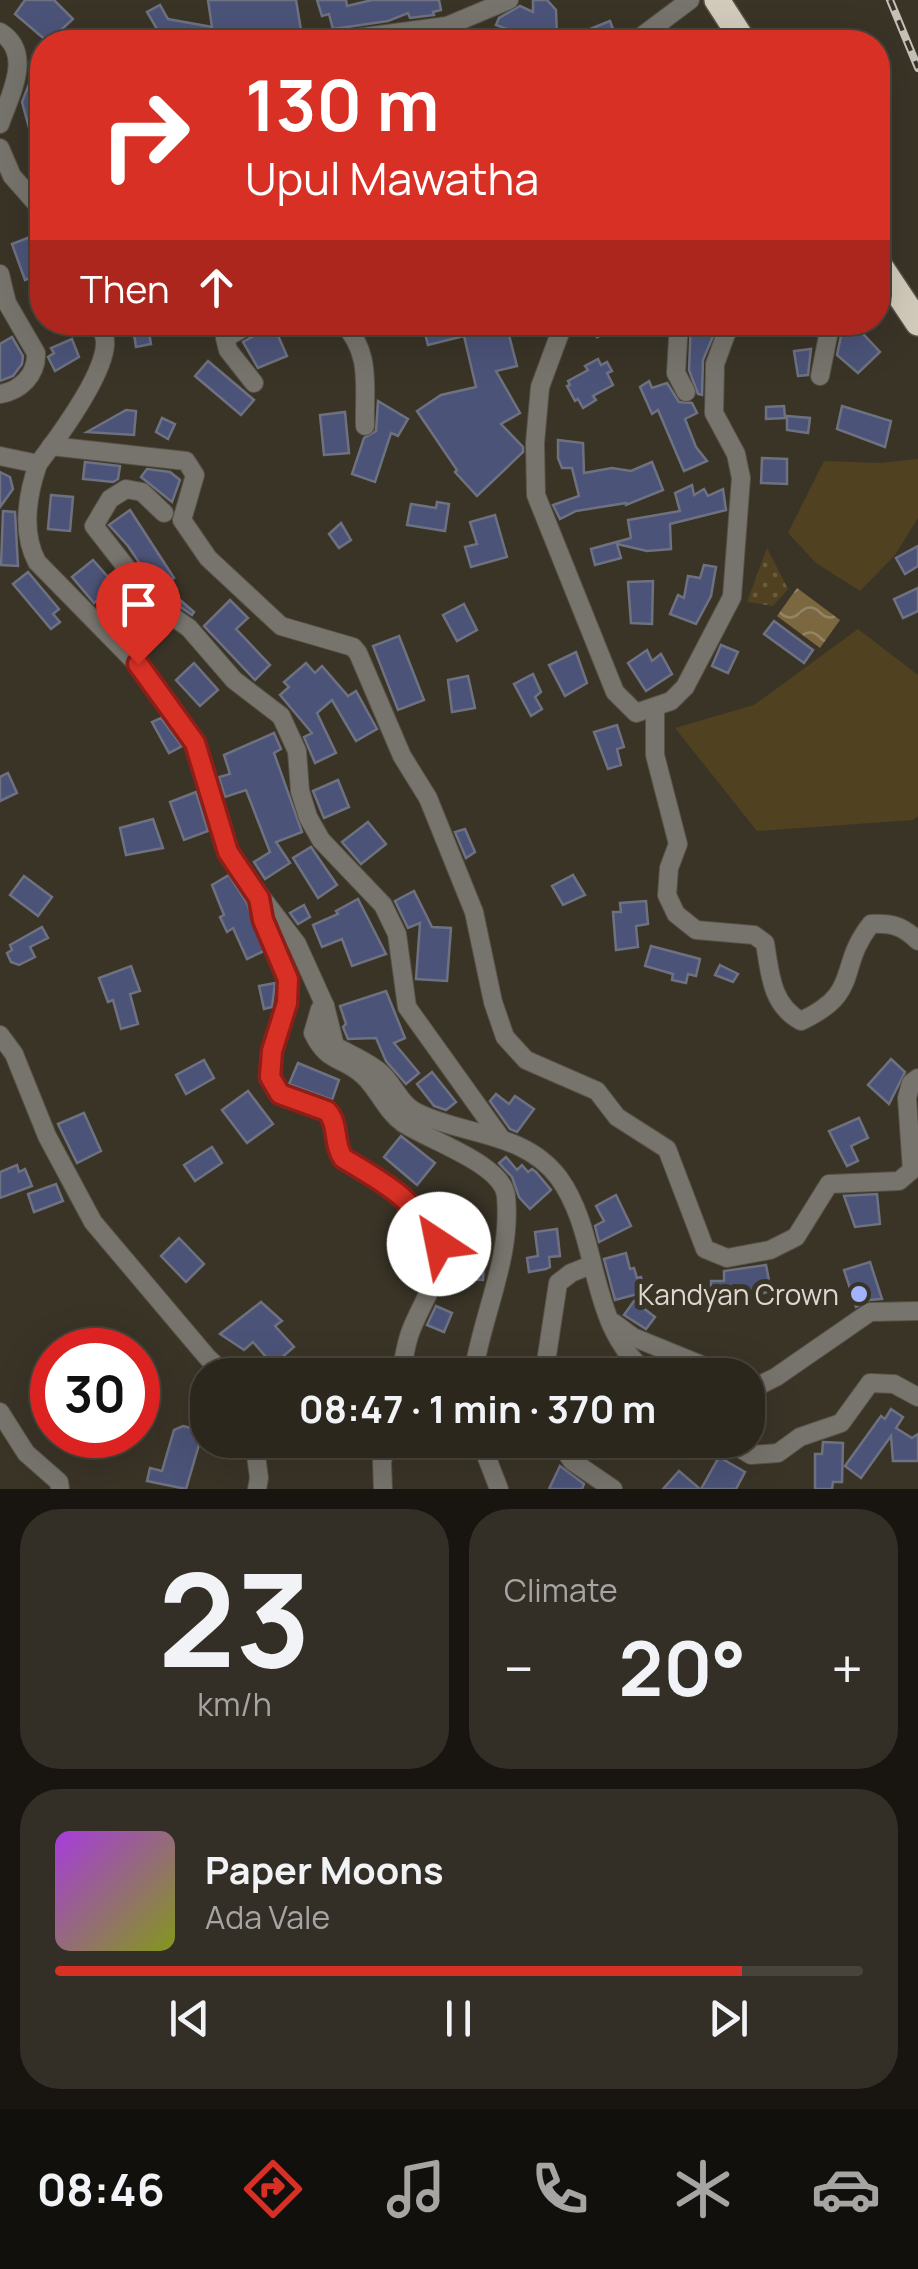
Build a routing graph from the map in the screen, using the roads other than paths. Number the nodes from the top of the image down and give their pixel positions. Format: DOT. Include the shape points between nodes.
graph roads {
  1 [pos="509,0"];
  2 [pos="690,0"];
  3 [pos="716,0"];
  4 [pos="418,30"];
  5 [pos="650,30"];
  6 [pos="736,30"];
  7 [pos="0,32"];
  8 [pos="0,124"];
  9 [pos="0,148"];
  10 [pos="30,196"];
  11 [pos="0,274"];
  12 [pos="890,288"];
  13 [pos="918,323"];
  14 [pos="104,335"];
  15 [pos="230,335"];
  16 [pos="354,335"];
  17 [pos="559,335"];
  18 [pos="679,335"];
  19 [pos="726,335"];
  20 [pos="828,335"];
  21 [pos="820,376"];
  22 [pos="254,383"];
  23 [pos="686,392"];
  24 [pos="0,394"];
  25 [pos="365,426"];
  26 [pos="51,446"];
  27 [pos="0,456"];
  28 [pos="38,464"];
  29 [pos="164,513"];
  30 [pos="655,708"];
  31 [pos="259,898"];
  32 [pos="918,941"];
  33 [pos="325,1006"];
  34 [pos="0,1035"];
  35 [pos="918,1078"];
  36 [pos="500,1138"];
  37 [pos="591,1266"];
  38 [pos="918,1311"];
  39 [pos="605,1317"];
  40 [pos="208,1358"];
  41 [pos="404,1358"];
  42 [pos="477,1358"];
  43 [pos="547,1358"];
  44 [pos="631,1358"];
  45 [pos="684,1358"];
  46 [pos="765,1383"];
  47 [pos="918,1397"];
  48 [pos="0,1412"];
  49 [pos="765,1453"];
  50 [pos="256,1458"];
  51 [pos="383,1458"];
  52 [pos="487,1458"];
  53 [pos="569,1458"];
  54 [pos="60,1489"];
  55 [pos="257,1489"];
  56 [pos="383,1489"];
  57 [pos="499,1489"];
  58 [pos="614,1489"];
  1 -- 4 [label="street" via="448,26"];
  2 -- 5 [label="street"];
  3 -- 6 [label="highway"];
  7 -- 8 [label="street" via="18,51 19,66"];
  9 -- 10 [label="street"];
  11 -- 24 [label="street" via="6,303 37,362 30,378"];
  12 -- 13 [label="highway"];
  14 -- 26 [label="street" via="102,361"];
  15 -- 22 [label="street" via="228,350"];
  16 -- 25 [label="street" via="364,352"];
  17 -- 30 [label="street" via="540,387 536,495 615,692 636,712"];
  18 -- 23 [label="street" via="676,373"];
  19 -- 30 [label="street" via="716,364 714,413 742,478 732,596 685,686"];
  20 -- 21 [label="street"];
  26 -- 28 [label="street"];
  26 -- 35 [label="street" via="186,461 196,475 182,520 208,558 281,626 358,653 474,912 505,1038 526,1060 597,1091 616,1117 667,1149 706,1248 727,1258 770,1250 796,1237 829,1184 899,1182 912,1170 907,1098"];
  27 -- 28 [label="street"];
  28 -- 31 [label="street" via="26,532 37,562 138,664 195,743 228,852"];
  29 -- 36 [label="street" via="142,492 126,489 110,498 94,526 142,595 189,628 234,680 281,716 297,751 308,817 321,840 384,905 396,934 406,1007"];
  30 -- 32 [label="street" via="655,754 678,844 666,895 696,930 754,935 765,943 775,996 790,1015 801,1021 841,994 859,939 872,924 908,930"];
  31 -- 33 [label="street" via="297,944"];
  31 -- 41 [label="street" via="288,979 270,1077 280,1094 327,1111 343,1158 399,1192 439,1244 438,1268"];
  33 -- 36 [label="street" via="335,1046 380,1072 410,1109"];
  33 -- 42 [label="street" via="313,1033 322,1052 363,1076 400,1121 480,1164 506,1190 500,1278"];
  34 -- 40 [label="street" via="93,1222"];
  36 -- 37 [label="street" via="557,1176 574,1204"];
  37 -- 39 [label="street"];
  37 -- 43 [label="street" via="558,1284"];
  38 -- 46 [label="street" via="870,1312"];
  39 -- 44 [label="street"];
  39 -- 45 [label="street"];
  47 -- 49 [label="street" via="894,1384 870,1383 841,1424"];
  48 -- 54 [label="street"];
  50 -- 55 [label="street"];
  51 -- 56 [label="street"];
  52 -- 57 [label="street"];
  53 -- 58 [label="street"];
}
